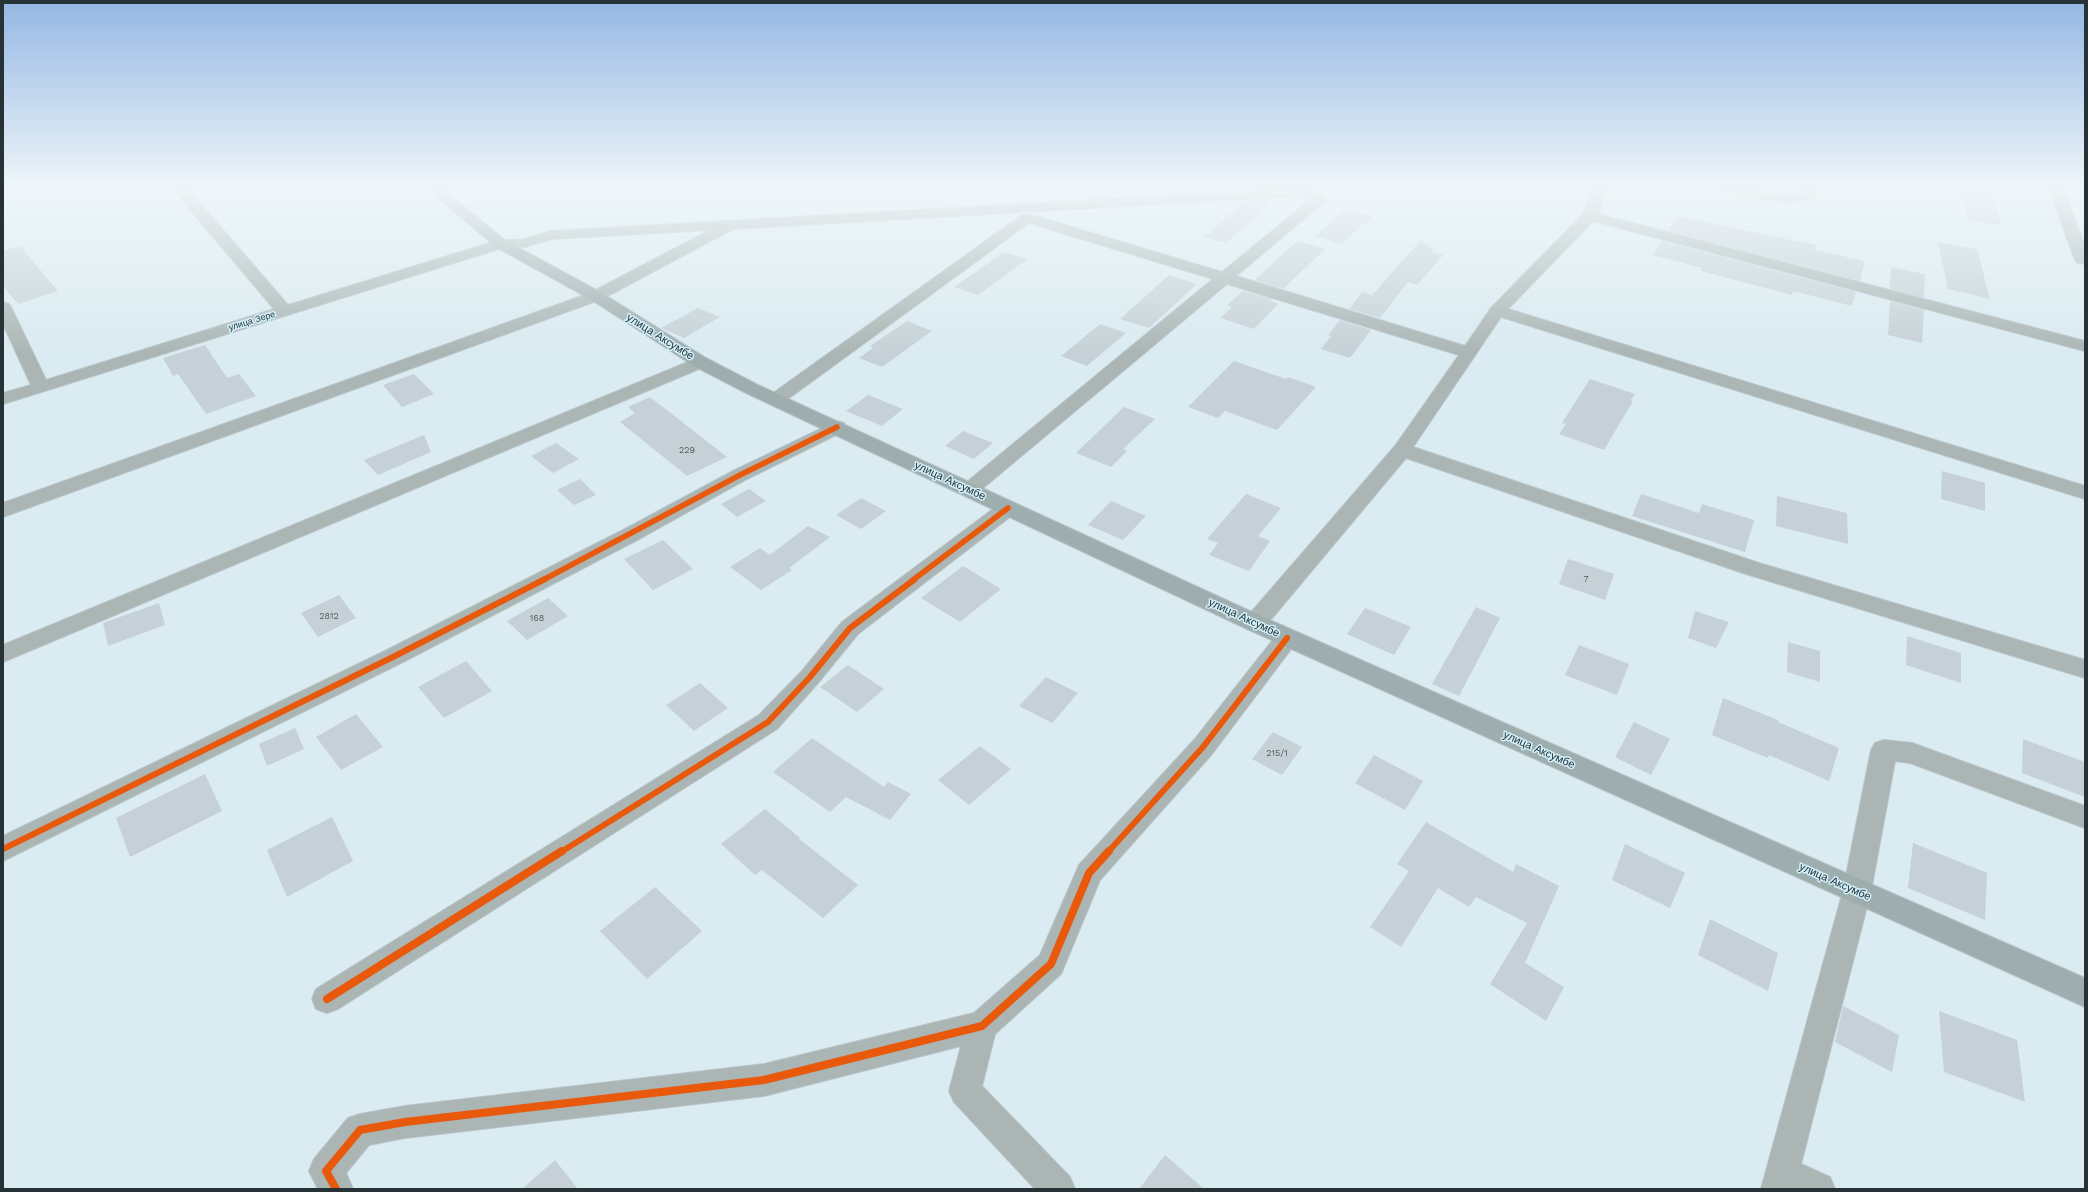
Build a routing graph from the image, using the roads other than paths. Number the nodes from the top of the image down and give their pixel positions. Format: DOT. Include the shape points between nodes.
graph roads {
  1 [pos="226,243"];
  2 [pos="526,243"];
  3 [pos="698,243"];
  4 [pos="985,243"];
  5 [pos="1117,243"];
  6 [pos="1265,243"];
  7 [pos="1564,243"];
  8 [pos="1691,243"];
  9 [pos="2076,243"];
  10 [pos="501,244"];
  11 [pos="2083,260"];
  12 [pos="1223,277"];
  13 [pos="596,296"];
  14 [pos="3,307"];
  15 [pos="284,311"];
  16 [pos="1498,311"];
  17 [pos="2085,346"];
  18 [pos="1468,352"];
  19 [pos="700,362"];
  20 [pos="42,387"];
  21 [pos="3,399"];
  22 [pos="775,400"];
  23 [pos="837,427"];
  24 [pos="1402,450"];
  25 [pos="969,490"];
  26 [pos="2085,493"];
  27 [pos="1008,508"];
  28 [pos="3,510"];
  29 [pos="1255,623"];
  30 [pos="1287,638"];
  31 [pos="3,654"];
  32 [pos="2085,669"];
  33 [pos="2085,816"];
  34 [pos="3,849"];
  35 [pos="1856,891"];
  36 [pos="2085,993"];
  37 [pos="327,999"];
  38 [pos="982,1026"];
  39 [pos="1780,1181"];
  40 [pos="336,1189"];
  41 [pos="1058,1189"];
  42 [pos="1818,1189"];
  1 -- 15 [label="street"];
  2 -- 10 [label="street, улица Зере"];
  3 -- 13 [label="street"];
  4 -- 22 [label="street"];
  5 -- 12 [label="street"];
  6 -- 12 [label="street, улица Зере"];
  7 -- 16 [label="street"];
  8 -- 17 [label="street"];
  9 -- 11 [label="street"];
  10 -- 13 [label="main road, улица Аксумбе"];
  10 -- 15 [label="street, улица Зере"];
  12 -- 18 [label="street"];
  12 -- 25 [label="street"];
  13 -- 19 [label="main road, улица Аксумбе"];
  13 -- 28 [label="street"];
  14 -- 20 [label="street"];
  15 -- 20 [label="street, улица Зере"];
  16 -- 18 [label="street"];
  16 -- 26 [label="street"];
  18 -- 24 [label="street"];
  19 -- 22 [label="main road, улица Аксумбе"];
  19 -- 31 [label="street"];
  20 -- 21 [label="street, улица Зере"];
  22 -- 23 [label="main road, улица Аксумбе"];
  23 -- 25 [label="main road, улица Аксумбе"];
  23 -- 34 [label="street" via="740,475 395,656"];
  24 -- 29 [label="street"];
  24 -- 32 [label="street" via="1751,568"];
  25 -- 27 [label="main road, улица Аксумбе"];
  27 -- 29 [label="main road, улица Аксумбе"];
  27 -- 37 [label="street" via="850,628 810,677 768,722"];
  29 -- 30 [label="main road, улица Аксумбе"];
  30 -- 35 [label="main road, улица Аксумбе"];
  30 -- 38 [label="street" via="1203,747 1089,873 1051,964"];
  33 -- 35 [label="street" via="1912,753 1884,750"];
  35 -- 36 [label="main road, улица Аксумбе"];
  35 -- 39 [label="street"];
  38 -- 40 [label="street" via="764,1080 413,1121 360,1130 326,1171"];
  38 -- 41 [label="street" via="965,1091"];
  39 -- 42 [label="street"];
}
